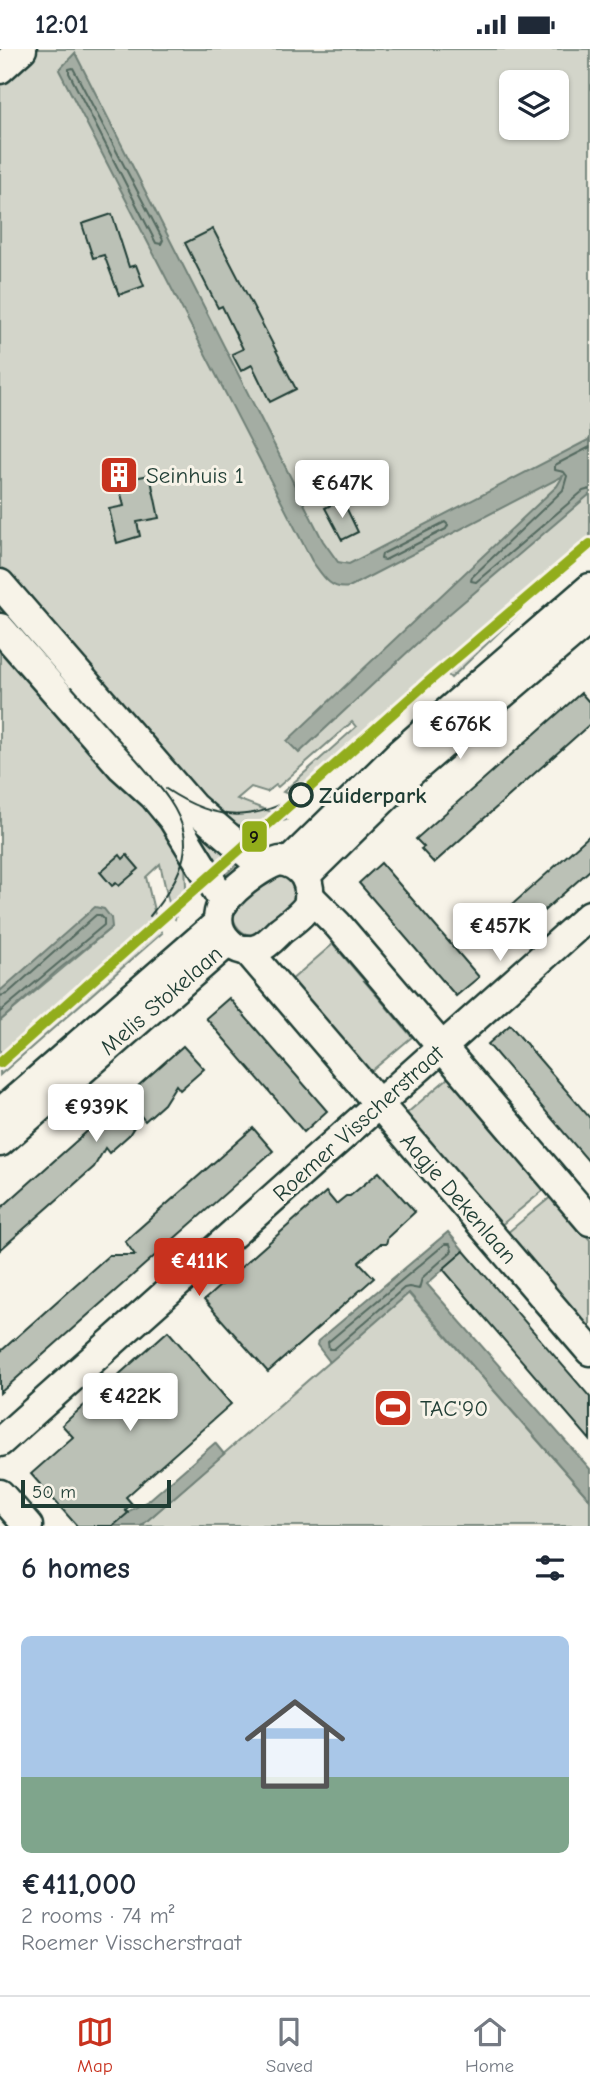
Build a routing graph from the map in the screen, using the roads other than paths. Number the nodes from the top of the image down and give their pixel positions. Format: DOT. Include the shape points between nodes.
graph roads {
  1 [pos="22,49"];
  2 [pos="0,69"];
  3 [pos="0,584"];
  4 [pos="590,588"];
  5 [pos="590,618"];
  6 [pos="0,628"];
  7 [pos="292,875"];
  8 [pos="590,915"];
  9 [pos="229,929"];
  10 [pos="441,1048"];
  11 [pos="379,1104"];
  12 [pos="0,1113"];
  13 [pos="0,1142"];
  14 [pos="590,1221"];
  15 [pos="590,1351"];
  16 [pos="0,1442"];
  17 [pos="0,1494"];
  18 [pos="28,1526"];
  1 -- 2 [label="street"];
  3 -- 7 [label="street" via="190,804"];
  4 -- 7 [label="street" via="400,753"];
  5 -- 7 [label="street"];
  6 -- 9 [label="street, Aagje Dekenlaan" via="173,818"];
  7 -- 9 [label="street"];
  7 -- 9 [label="street" via="305,910 261,947"];
  7 -- 10 [label="street"];
  8 -- 10 [label="street, Roemer Visscherstraat"];
  9 -- 11 [label="street, Aagje Dekenlaan"];
  9 -- 12 [label="street, Melis Stokelaan"];
  9 -- 13 [label="street, Melis Stokelaan"];
  10 -- 11 [label="street, Roemer Visscherstraat"];
  10 -- 14 [label="street"];
  11 -- 15 [label="street, Aagje Dekenlaan"];
  11 -- 16 [label="street, Roemer Visscherstraat"];
  17 -- 18 [label="street"];
}
